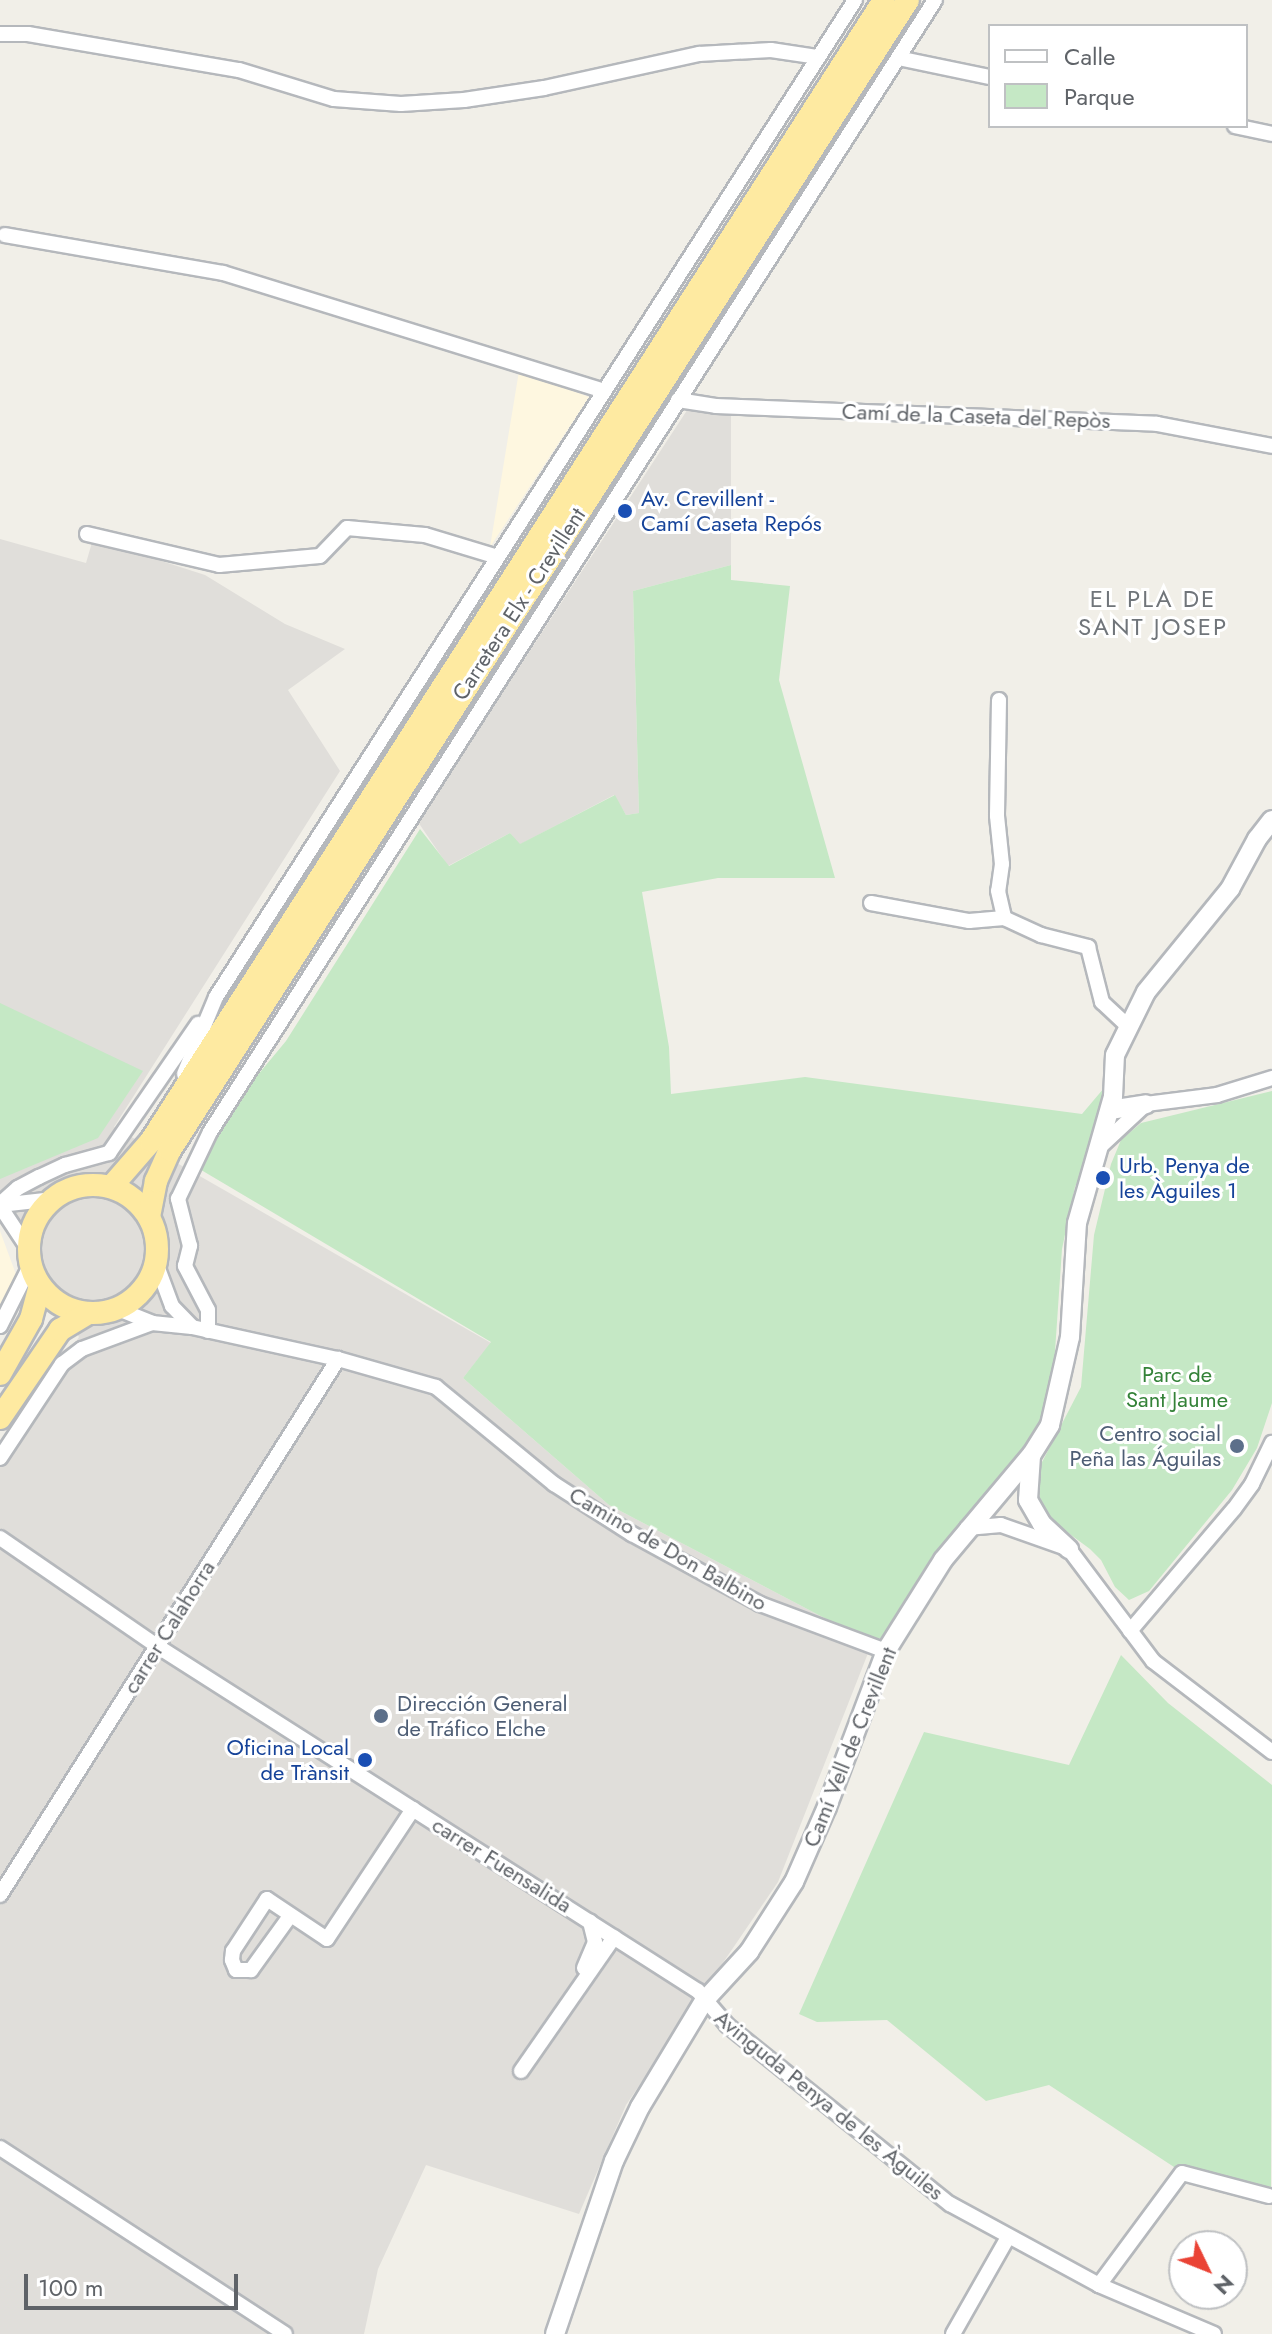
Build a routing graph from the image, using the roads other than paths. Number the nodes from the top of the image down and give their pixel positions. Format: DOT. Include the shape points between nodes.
graph roads {
  1 [pos="855,0"];
  2 [pos="884,0"];
  3 [pos="908,0"];
  4 [pos="935,0"];
  5 [pos="0,34"];
  6 [pos="818,57"];
  7 [pos="898,58"];
  8 [pos="988,77"];
  9 [pos="1244,128"];
  10 [pos="1272,134"];
  11 [pos="5,235"];
  12 [pos="604,391"];
  13 [pos="678,400"];
  14 [pos="1272,446"];
  15 [pos="87,534"];
  16 [pos="498,557"];
  17 [pos="999,700"];
  18 [pos="1272,820"];
  19 [pos="871,903"];
  20 [pos="1004,918"];
  21 [pos="330,941"];
  22 [pos="216,997"];
  23 [pos="1128,1026"];
  24 [pos="237,1043"];
  25 [pos="1272,1078"];
  26 [pos="1146,1104"];
  27 [pos="1110,1110"];
  28 [pos="168,1116"];
  29 [pos="1103,1144"];
  30 [pos="111,1187"];
  31 [pos="54,1199"];
  32 [pos="0,1205"];
  33 [pos="149,1217"];
  34 [pos="30,1257"];
  35 [pos="156,1263"];
  36 [pos="40,1286"];
  37 [pos="118,1309"];
  38 [pos="88,1313"];
  39 [pos="152,1323"];
  40 [pos="0,1326"];
  41 [pos="192,1327"];
  42 [pos="208,1331"];
  43 [pos="338,1359"];
  44 [pos="0,1374"];
  45 [pos="0,1418"];
  46 [pos="1272,1443"];
  47 [pos="1032,1454"];
  48 [pos="0,1458"];
  49 [pos="997,1494"];
  50 [pos="1028,1500"];
  51 [pos="967,1528"];
  52 [pos="1014,1529"];
  53 [pos="0,1538"];
  54 [pos="1069,1549"];
  55 [pos="1130,1631"];
  56 [pos="157,1646"];
  57 [pos="886,1651"];
  58 [pos="1272,1752"];
  59 [pos="413,1809"];
  60 [pos="0,1895"];
  61 [pos="290,1916"];
  62 [pos="590,1922"];
  63 [pos="614,1937"];
  64 [pos="579,1983"];
  65 [pos="704,2001"];
  66 [pos="521,2071"];
  67 [pos="0,2148"];
  68 [pos="1269,2196"];
  69 [pos="1008,2237"];
  70 [pos="1099,2285"];
  71 [pos="285,2334"];
  72 [pos="555,2334"];
  73 [pos="953,2334"];
  74 [pos="1214,2334"];
  1 -- 6 [label="street"];
  2 -- 28 [label="highway, Carretera Elx - Crevillent"];
  3 -- 24 [label="highway, Carretera Elx - Crevillent"];
  4 -- 7 [label="street"];
  5 -- 6 [label="street" via="28,34 239,70 334,99 401,104 544,88 699,54 771,50"];
  6 -- 12 [label="street"];
  7 -- 8 [label="street"];
  7 -- 13 [label="street"];
  9 -- 10 [label="street"];
  11 -- 12 [label="street" via="223,273"];
  12 -- 16 [label="street"];
  13 -- 14 [label="street, Camí de la Caseta del Repòs" via="716,406 1157,424"];
  13 -- 21 [label="street"];
  15 -- 16 [label="street" via="219,565 320,556 347,528 425,535"];
  16 -- 22 [label="street"];
  17 -- 20 [label="street" via="998,891"];
  18 -- 23 [label="street, Camí Vell de Crevillent" via="1230,889 1146,992"];
  19 -- 20 [label="street" via="969,921"];
  20 -- 23 [label="street" via="1088,947 1102,1002"];
  21 -- 24 [label="street"];
  21 -- 42 [label="street" via="210,1132 178,1199 190,1246 185,1266 208,1310"];
  22 -- 28 [label="street"];
  22 -- 32 [label="street" via="109,1153 39,1177"];
  23 -- 27 [label="street, Camí Vell de Crevillent" via="1115,1055"];
  24 -- 33 [label="highway, Carretera Elx - Crevillent" via="170,1150 156,1181"];
  25 -- 26 [label="street" via="1217,1095"];
  26 -- 27 [label="street"];
  26 -- 29 [label="street"];
  27 -- 29 [label="street, Camí Vell de Crevillent"];
  28 -- 30 [label="highway, Carretera Elx - Crevillent"];
  29 -- 47 [label="street, Camí Vell de Crevillent" via="1091,1167 1077,1223 1070,1337 1057,1395 1050,1425"];
  30 -- 31 [label="highway" via="77,1187"];
  30 -- 33 [label="highway"];
  31 -- 32 [label="street"];
  31 -- 34 [label="highway" via="35,1221"];
  32 -- 34 [label="street"];
  33 -- 35 [label="highway" via="156,1235"];
  34 -- 36 [label="highway"];
  34 -- 40 [label="street"];
  35 -- 37 [label="highway" via="145,1286"];
  35 -- 41 [label="street" via="172,1306"];
  36 -- 38 [label="highway" via="65,1307"];
  36 -- 44 [label="highway" via="31,1319"];
  37 -- 38 [label="highway"];
  37 -- 39 [label="street"];
  38 -- 45 [label="highway" via="60,1330"];
  39 -- 41 [label="street, Camino de Don Balbino"];
  39 -- 48 [label="street" via="82,1349 62,1364"];
  41 -- 42 [label="street, Camino de Don Balbino"];
  42 -- 43 [label="street, Camino de Don Balbino"];
  43 -- 56 [label="street, carrer Calahorra"];
  43 -- 57 [label="street, Camino de Don Balbino" via="436,1387 554,1484 632,1534 760,1604"];
  46 -- 55 [label="street" via="1234,1509"];
  47 -- 49 [label="street, Camí Vell de Crevillent"];
  47 -- 50 [label="street"];
  49 -- 50 [label="street"];
  49 -- 51 [label="street, Camí Vell de Crevillent"];
  49 -- 52 [label="street" via="1000,1515"];
  50 -- 54 [label="street" via="1042,1524"];
  51 -- 52 [label="street"];
  51 -- 57 [label="street, Camí Vell de Crevillent"];
  52 -- 54 [label="street"];
  53 -- 56 [label="street, carrer Fuensalida"];
  54 -- 55 [label="street"];
  55 -- 58 [label="street" via="1153,1661"];
  56 -- 59 [label="street, carrer Fuensalida"];
  56 -- 60 [label="street, carrer Calahorra"];
  57 -- 65 [label="street, Camí Vell de Crevillent" via="794,1882 749,1952"];
  59 -- 61 [label="street, carrer Fuensalida" via="327,1939"];
  59 -- 62 [label="street, carrer Fuensalida"];
  61 -- 61 [label="street, carrer Fuensalida" via="251,1970 236,1970 233,1951 267,1899"];
  62 -- 63 [label="street, carrer Fuensalida"];
  62 -- 64 [label="street, carrer Fuensalida" via="595,1942"];
  63 -- 64 [label="street, carrer Fuensalida"];
  63 -- 65 [label="street, carrer Fuensalida" via="698,1991"];
  64 -- 66 [label="street, carrer Fuensalida"];
  65 -- 69 [label="street, Avinguda Penya de les Àguiles" via="901,2167 950,2204"];
  65 -- 72 [label="street, Camí Vell de Crevillent" via="614,2161"];
  67 -- 71 [label="street"];
  68 -- 70 [label="street" via="1182,2173"];
  69 -- 70 [label="street, Avinguda Penya de les Àguiles"];
  69 -- 73 [label="street"];
  70 -- 74 [label="street, Avinguda Penya de les Àguiles"];
}
